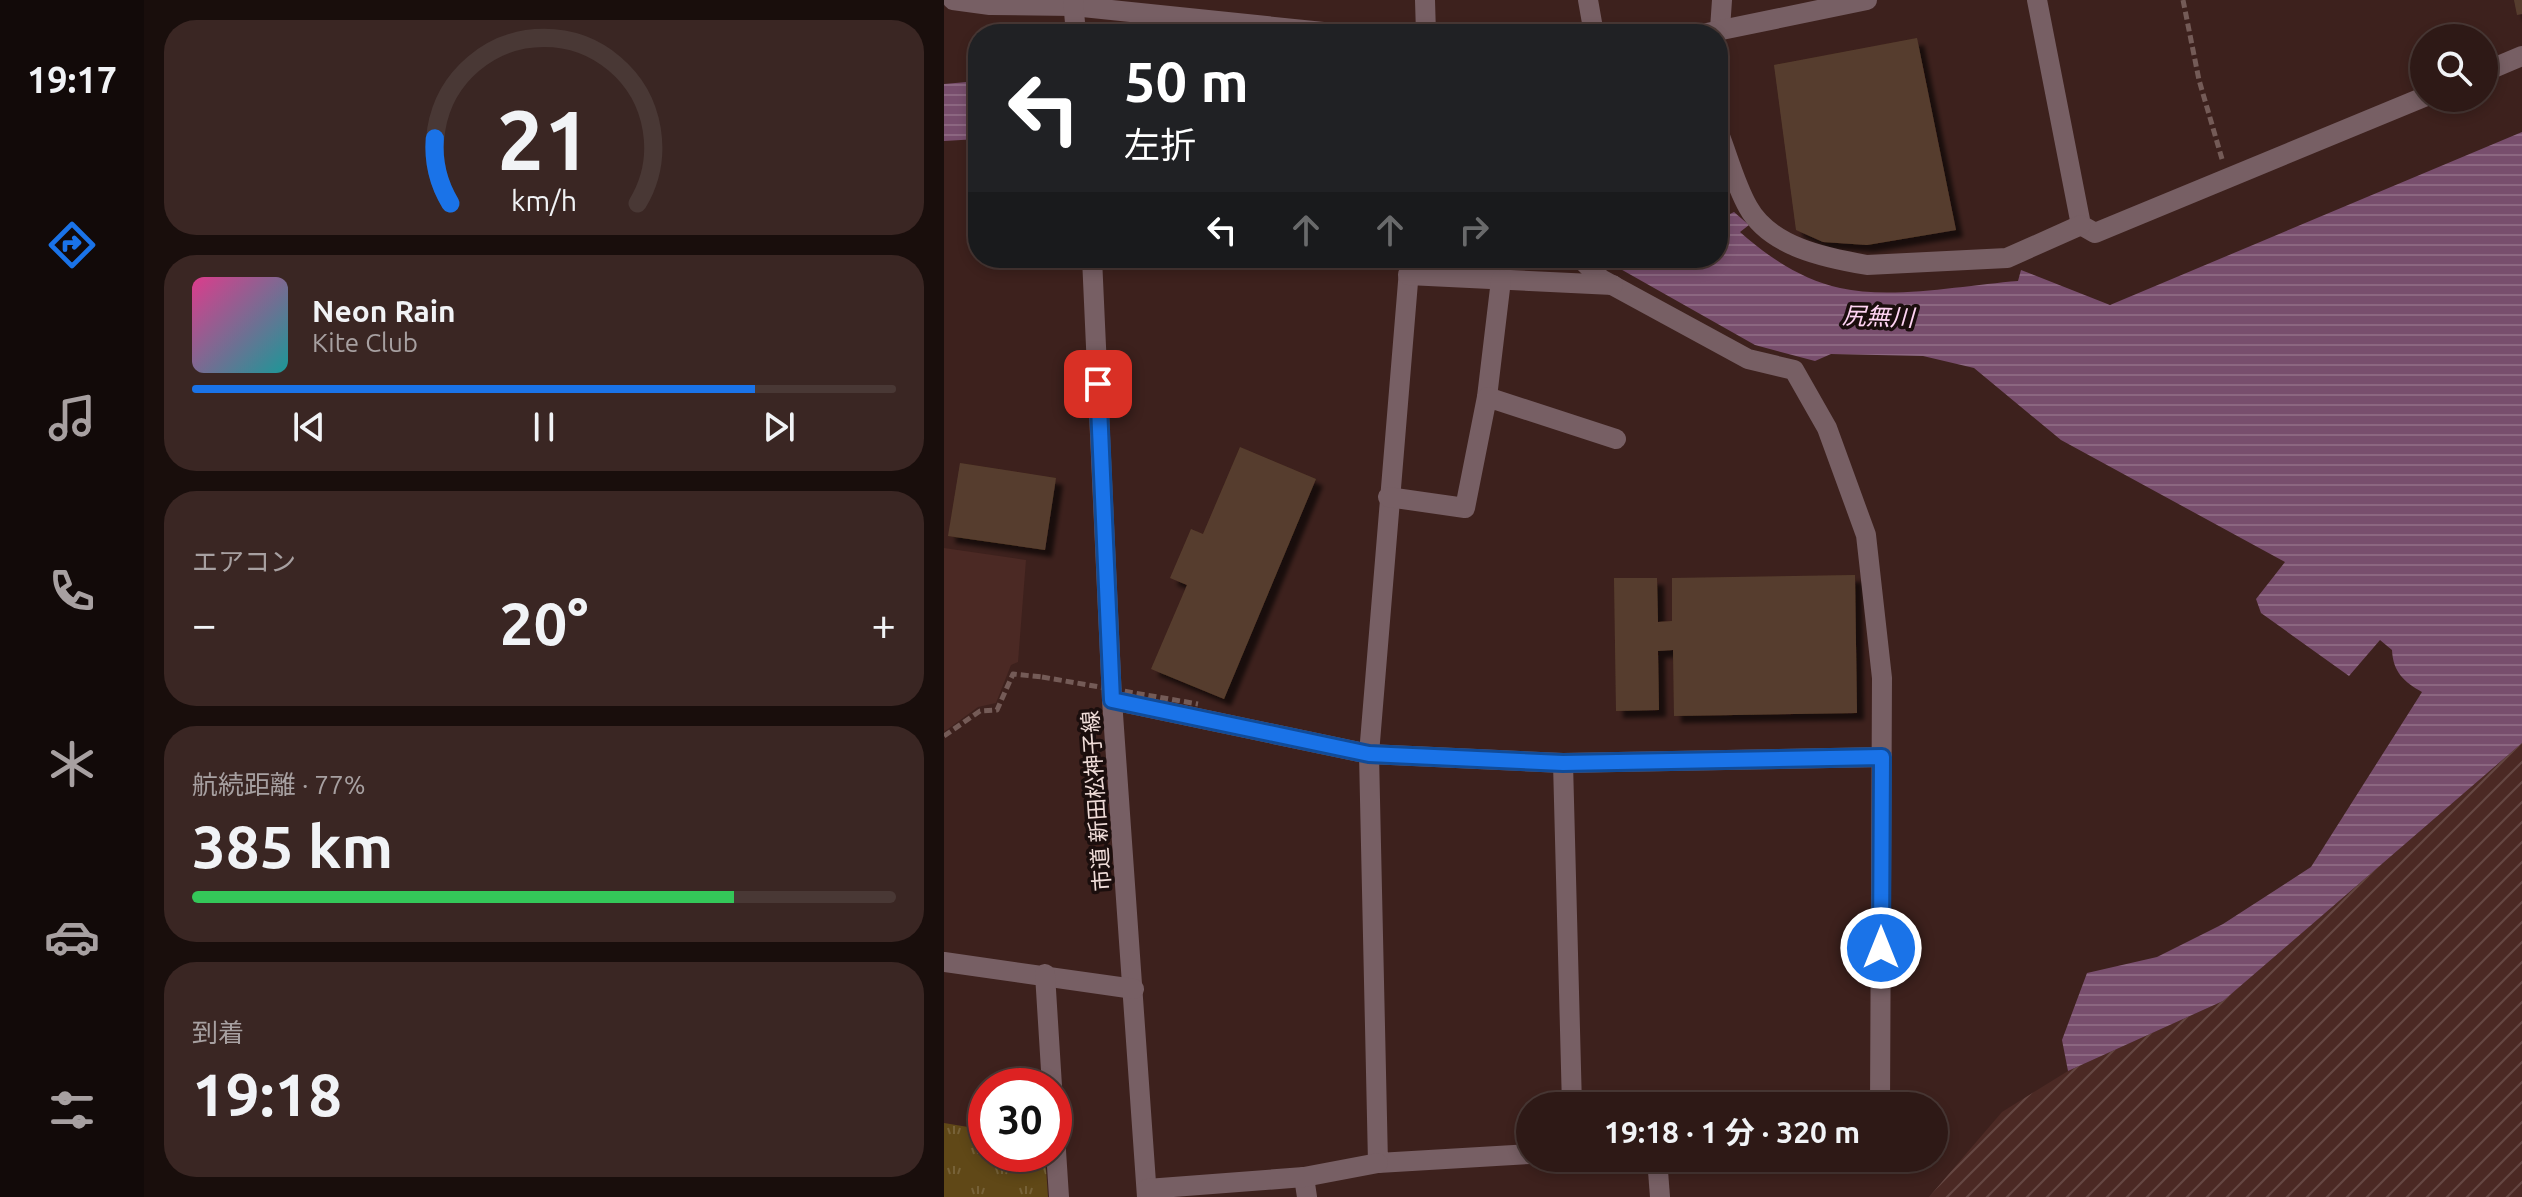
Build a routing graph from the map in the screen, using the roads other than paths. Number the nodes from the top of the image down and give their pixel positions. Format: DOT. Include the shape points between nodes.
graph roads {
  1 [pos="953,0"];
  2 [pos="1425,0"];
  3 [pos="1588,0"];
  4 [pos="1722,0"];
  5 [pos="1867,0"];
  6 [pos="2037,0"];
  7 [pos="1070,2"];
  8 [pos="1074,24"];
  9 [pos="1258,24"];
  10 [pos="1426,24"];
  11 [pos="1592,24"];
  12 [pos="1713,24"];
  13 [pos="1728,28"];
  14 [pos="2522,56"];
  15 [pos="2498,66"];
  16 [pos="2410,103"];
  17 [pos="1728,156"];
  18 [pos="2081,225"];
  19 [pos="1092,268"];
  20 [pos="1409,268"];
  21 [pos="1416,268"];
  22 [pos="1592,268"];
  23 [pos="1501,280"];
  24 [pos="1613,285"];
  25 [pos="1487,397"];
  26 [pos="1616,439"];
  27 [pos="1388,497"];
  28 [pos="1112,700"];
  29 [pos="1369,754"];
  30 [pos="1882,757"];
  31 [pos="1563,763"];
  32 [pos="944,962"];
  33 [pos="1045,974"];
  34 [pos="1134,989"];
  35 [pos="1051,1068"];
  36 [pos="1572,1092"];
  37 [pos="1880,1092"];
  38 [pos="1516,1155"];
  39 [pos="1378,1163"];
  40 [pos="1057,1172"];
  41 [pos="1658,1172"];
  42 [pos="1305,1187"];
  43 [pos="1147,1193"];
  44 [pos="1059,1197"];
  45 [pos="1660,1197"];
  1 -- 7 [label="street" via="990,5"];
  2 -- 10 [label="street"];
  3 -- 11 [label="street"];
  4 -- 12 [label="street"];
  5 -- 13 [label="street"];
  6 -- 18 [label="street"];
  7 -- 8 [label="street"];
  7 -- 9 [label="street"];
  14 -- 15 [label="street"];
  16 -- 18 [label="street" via="2095,233"];
  17 -- 18 [label="street" via="1759,222 1796,247 1846,262 2007,258"];
  19 -- 28 [label="street, 市道 新田松神子線"];
  20 -- 27 [label="street"];
  21 -- 23 [label="street"];
  22 -- 24 [label="street"];
  23 -- 24 [label="street"];
  23 -- 25 [label="street"];
  24 -- 30 [label="street" via="1748,359 1794,370 1827,428 1866,535 1882,678"];
  25 -- 26 [label="street"];
  25 -- 27 [label="street" via="1465,508"];
  27 -- 29 [label="street"];
  28 -- 29 [label="street"];
  28 -- 34 [label="street, 市道 新田松神子線"];
  29 -- 31 [label="street"];
  29 -- 39 [label="street"];
  30 -- 31 [label="street"];
  30 -- 37 [label="street"];
  31 -- 36 [label="street"];
  32 -- 33 [label="street"];
  33 -- 34 [label="street"];
  33 -- 35 [label="street"];
  34 -- 43 [label="street, 市道 新田松神子線"];
  38 -- 39 [label="street"];
  39 -- 42 [label="street"];
  40 -- 44 [label="street"];
  41 -- 45 [label="street"];
  42 -- 43 [label="street"];
}
